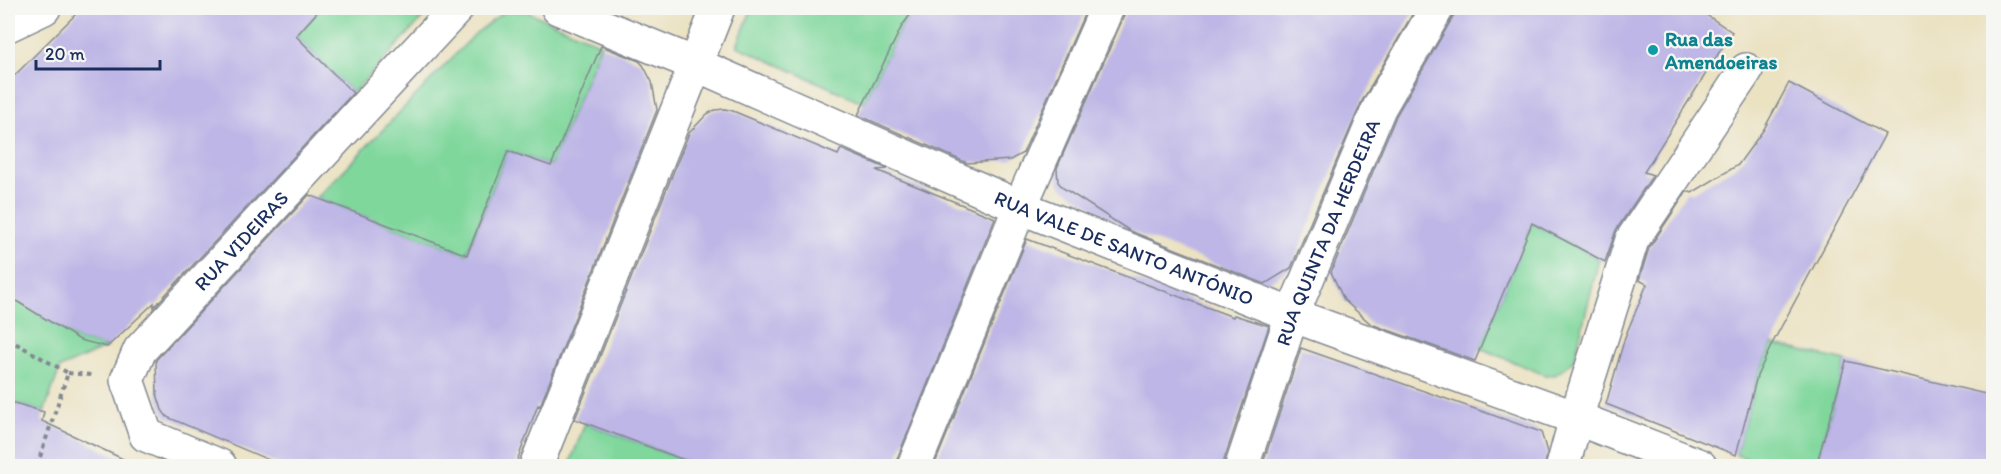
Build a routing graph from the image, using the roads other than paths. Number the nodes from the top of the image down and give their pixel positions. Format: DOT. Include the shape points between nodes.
graph roads {
  1 [pos="44,8"];
  2 [pos="457,8"];
  3 [pos="558,8"];
  4 [pos="718,8"];
  5 [pos="1107,8"];
  6 [pos="1437,8"];
  7 [pos="8,25"];
  8 [pos="695,64"];
  9 [pos="1746,70"];
  10 [pos="1020,207"];
  11 [pos="1292,315"];
  12 [pos="1576,418"];
  13 [pos="220,466"];
  14 [pos="536,466"];
  15 [pos="914,466"];
  16 [pos="1242,466"];
  17 [pos="1563,466"];
  18 [pos="1700,466"];
  1 -- 7 [label="street"];
  2 -- 13 [label="street, RUA VIDEIRAS" via="140,350 128,380 146,435"];
  3 -- 8 [label="street, RUA VALE DE SANTO ANTÓNIO"];
  4 -- 8 [label="street"];
  5 -- 10 [label="street"];
  6 -- 11 [label="street, RUA QUINTA DA HERDEIRA" via="1379,108"];
  8 -- 10 [label="street, RUA VALE DE SANTO ANTÓNIO"];
  8 -- 14 [label="street"];
  9 -- 12 [label="street" via="1632,240"];
  10 -- 11 [label="street, RUA VALE DE SANTO ANTÓNIO"];
  10 -- 15 [label="street"];
  11 -- 12 [label="street, RUA VALE DE SANTO ANTÓNIO"];
  11 -- 16 [label="street, RUA QUINTA DA HERDEIRA"];
  12 -- 17 [label="street"];
  12 -- 18 [label="street, RUA VALE DE SANTO ANTÓNIO"];
}
